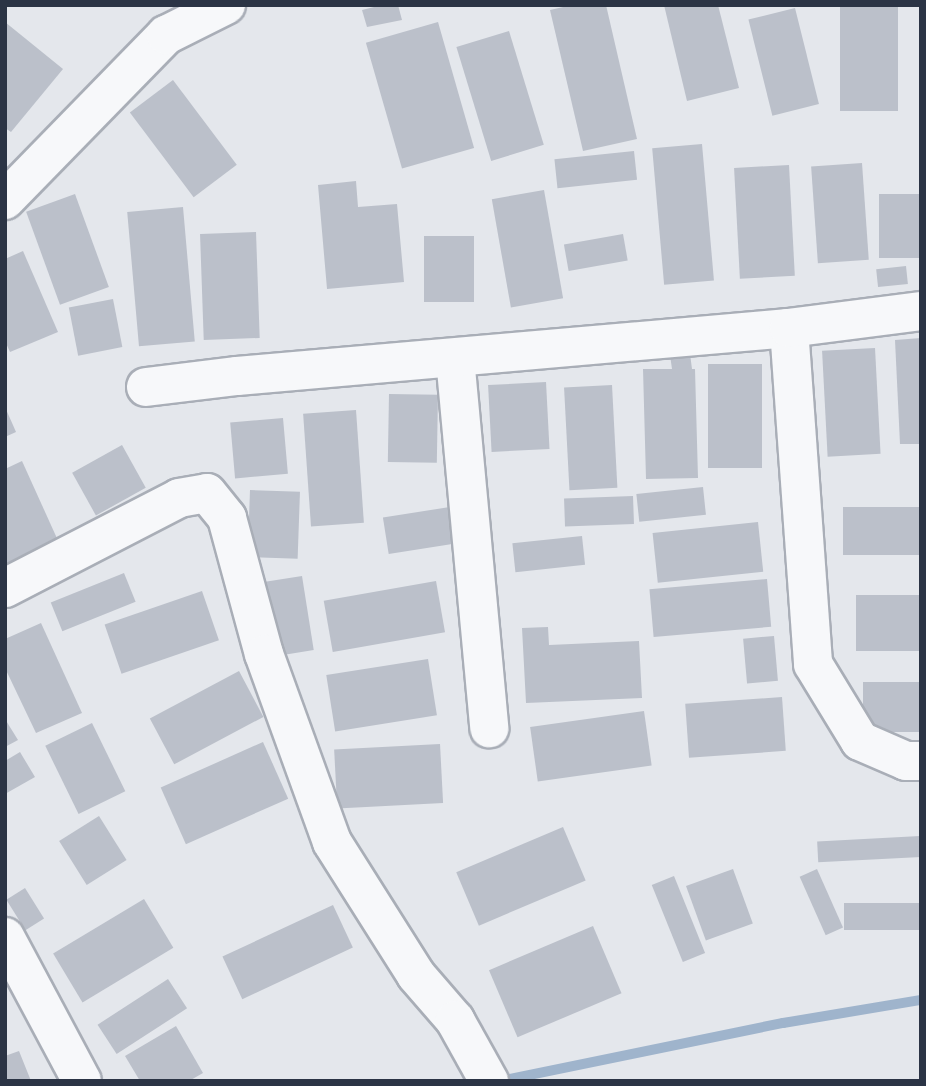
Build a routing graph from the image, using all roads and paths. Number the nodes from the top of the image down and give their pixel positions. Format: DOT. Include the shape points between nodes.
graph roads {
  1 [pos="226,5"];
  2 [pos="5,200"];
  3 [pos="921,311"];
  4 [pos="789,328"];
  5 [pos="455,358"];
  6 [pos="146,387"];
  7 [pos="5,588"];
  8 [pos="488,728"];
  9 [pos="921,761"];
  10 [pos="5,937"];
  11 [pos="82,1081"];
  12 [pos="489,1081"];
  1 -- 2 [label="street" via="166,36"];
  3 -- 4 [label="street"];
  4 -- 5 [label="street"];
  4 -- 9 [label="street" via="813,664 860,741 906,761"];
  5 -- 6 [label="street"];
  5 -- 8 [label="street"];
  7 -- 12 [label="street" via="178,498 207,494 227,518 264,654 332,842 416,975 455,1020"];
  10 -- 11 [label="street"];
}
